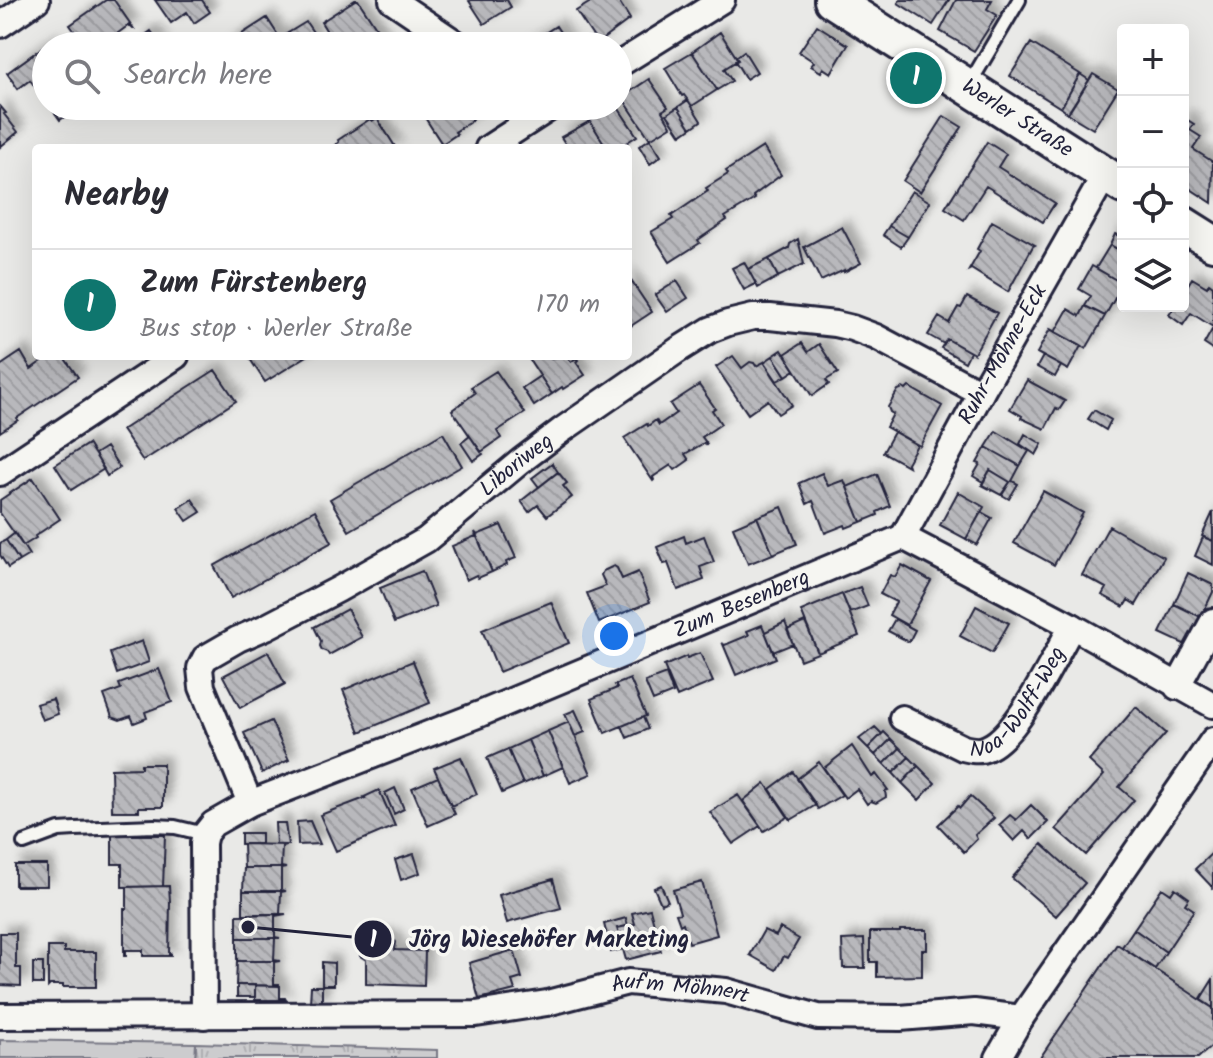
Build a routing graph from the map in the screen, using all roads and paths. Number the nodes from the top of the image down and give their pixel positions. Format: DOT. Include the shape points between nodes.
graph roads {
  1 [pos="37,0"];
  2 [pos="392,0"];
  3 [pos="722,0"];
  4 [pos="832,0"];
  5 [pos="1019,0"];
  6 [pos="0,25"];
  7 [pos="439,32"];
  8 [pos="632,56"];
  9 [pos="967,88"];
  10 [pos="515,120"];
  11 [pos="492,144"];
  12 [pos="1114,180"];
  13 [pos="1189,228"];
  14 [pos="1213,243"];
  15 [pos="170,360"];
  16 [pos="981,393"];
  17 [pos="0,473"];
  18 [pos="903,537"];
  19 [pos="1213,621"];
  20 [pos="1072,626"];
  21 [pos="1177,687"];
  22 [pos="1213,705"];
  23 [pos="902,718"];
  24 [pos="1213,740"];
  25 [pos="250,803"];
  26 [pos="205,834"];
  27 [pos="24,843"];
  28 [pos="0,1016"];
  29 [pos="204,1016"];
  30 [pos="1021,1018"];
  31 [pos="998,1058"];
  1 -- 6 [label="street"];
  2 -- 7 [label="street"];
  3 -- 8 [label="street"];
  4 -- 9 [label="main road, Werler Straße"];
  5 -- 9 [label="lane"];
  9 -- 12 [label="main road, Werler Straße"];
  10 -- 11 [label="street"];
  12 -- 16 [label="street, Ruhr-Möhne-Eck"];
  13 -- 14 [label="main road"];
  15 -- 17 [label="street"];
  16 -- 18 [label="street, Ruhr-Möhne-Eck"];
  16 -- 25 [label="street, Liboriweg" via="876,337 835,324 753,317 710,330 562,430 426,540 205,658 202,687"];
  18 -- 20 [label="street"];
  18 -- 25 [label="street, Zum Besenberg" via="480,714"];
  19 -- 21 [label="street"];
  20 -- 21 [label="street"];
  20 -- 23 [label="street, Noa-Wolff-Weg" via="1020,716 988,748 963,748"];
  21 -- 22 [label="street"];
  24 -- 30 [label="street"];
  25 -- 26 [label="street, Zum Besenberg"];
  26 -- 27 [label="lane" via="154,826 75,829"];
  26 -- 29 [label="street"];
  28 -- 29 [label="street, Auf'm Möhnert"];
  29 -- 30 [label="street, Auf'm Möhnert" via="476,1014 628,982 726,991 818,1017 974,1012"];
  30 -- 31 [label="street"];
}
